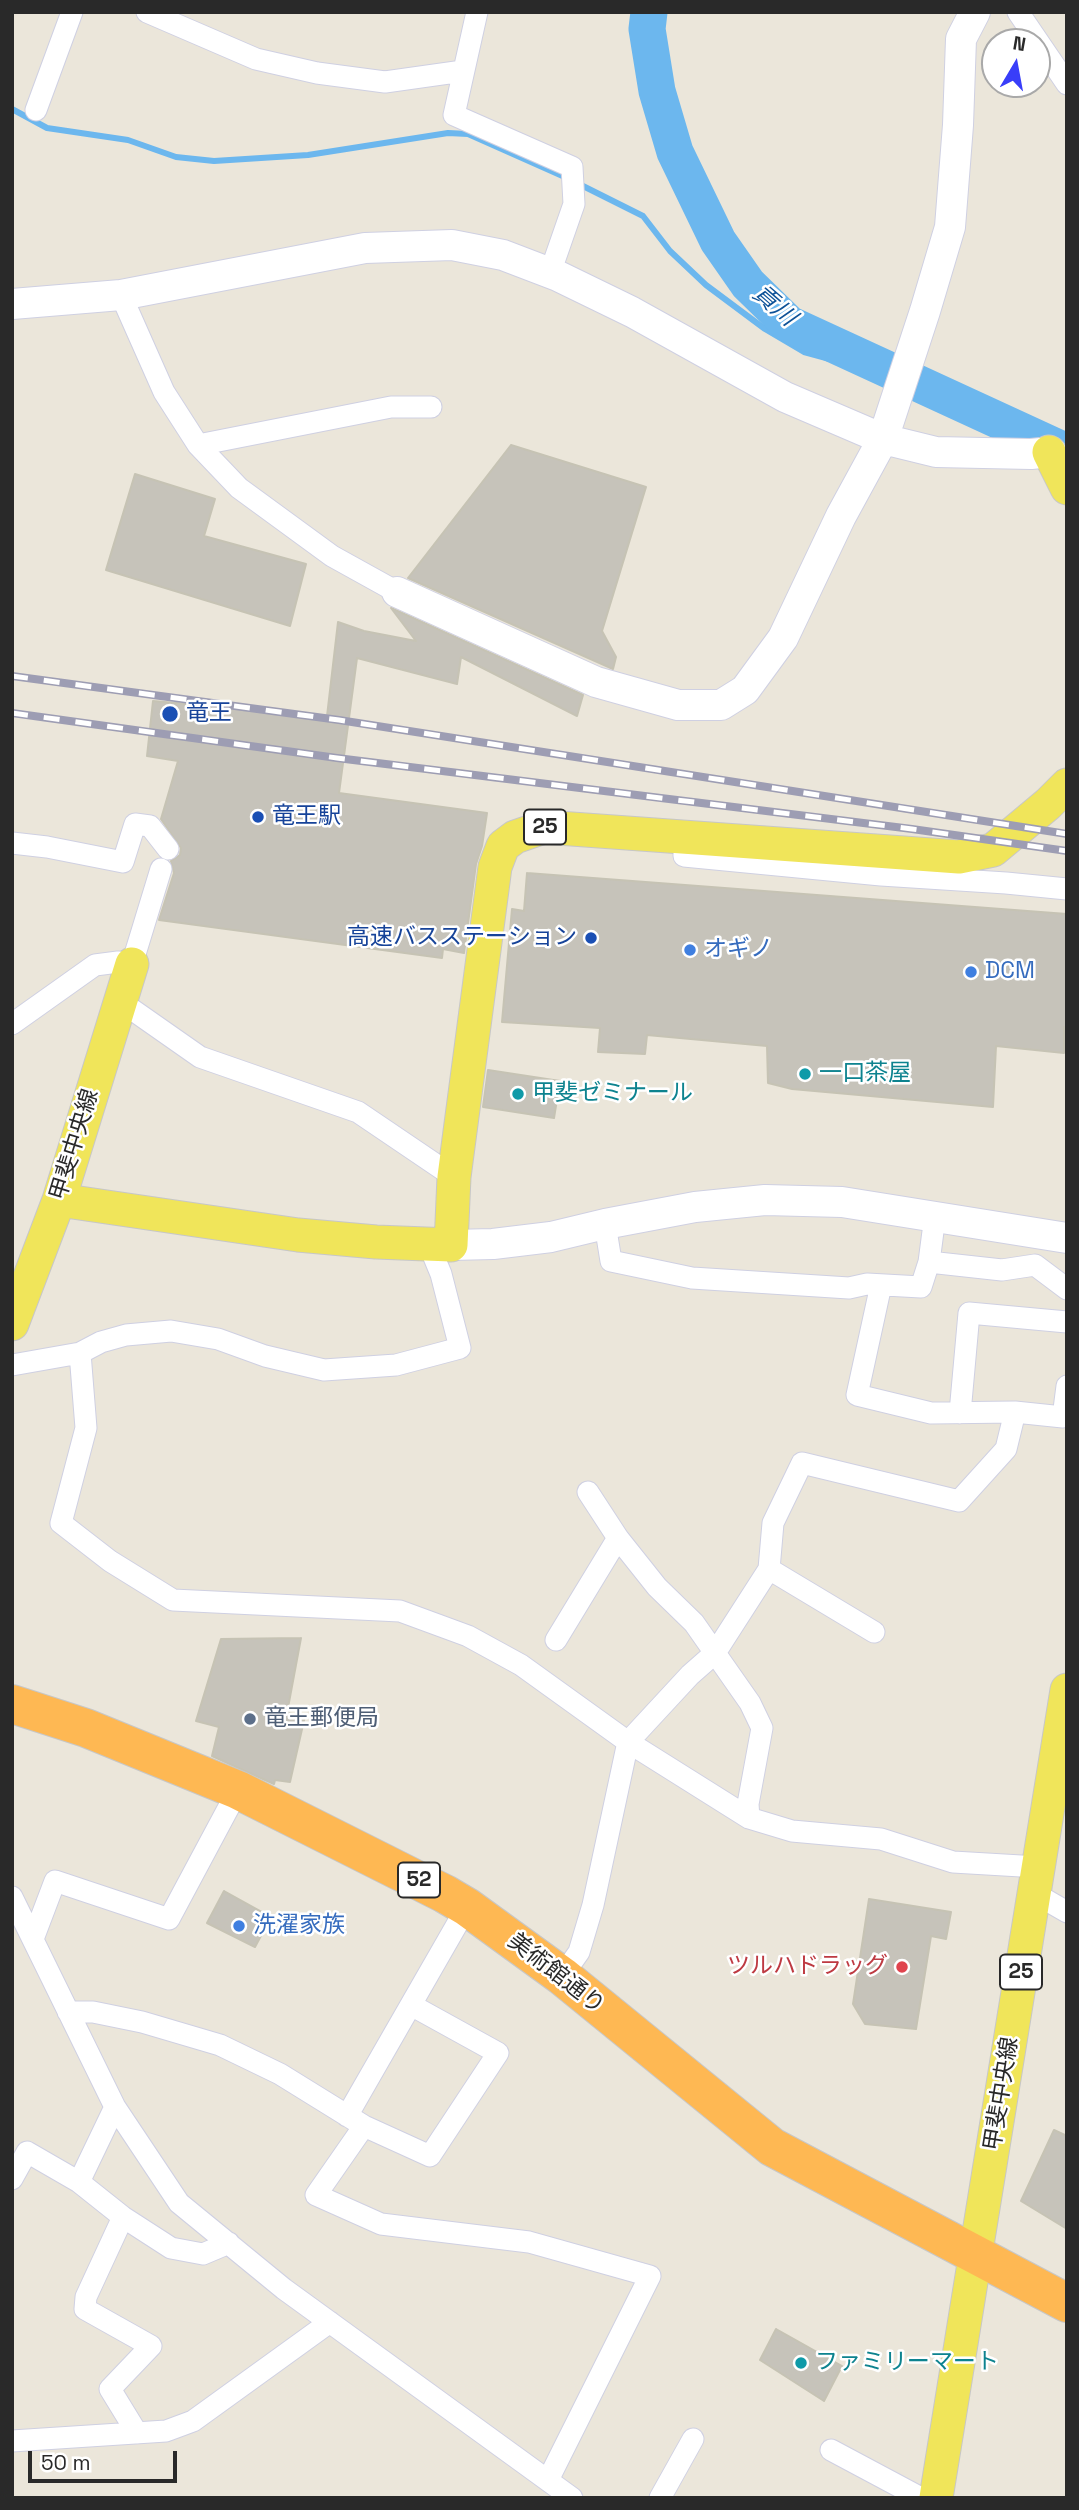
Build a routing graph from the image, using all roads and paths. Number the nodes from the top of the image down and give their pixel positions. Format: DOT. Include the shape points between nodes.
graph roads {
  1 [pos="72,12"];
  2 [pos="147,12"];
  3 [pos="477,12"];
  4 [pos="975,12"];
  5 [pos="1018,12"];
  6 [pos="463,71"];
  7 [pos="1067,84"];
  8 [pos="36,110"];
  9 [pos="550,273"];
  10 [pos="121,295"];
  11 [pos="12,304"];
  12 [pos="431,407"];
  13 [pos="883,439"];
  14 [pos="198,445"];
  15 [pos="1056,452"];
  16 [pos="1067,488"];
  17 [pos="397,592"];
  18 [pos="1067,785"];
  19 [pos="684,838"];
  20 [pos="12,843"];
  21 [pos="168,849"];
  22 [pos="161,869"];
  23 [pos="1067,889"];
  24 [pos="132,964"];
  25 [pos="120,1001"];
  26 [pos="12,1024"];
  27 [pos="454,1177"];
  28 [pos="59,1200"];
  29 [pos="935,1216"];
  30 [pos="605,1224"];
  31 [pos="1067,1238"];
  32 [pos="440,1245"];
  33 [pos="929,1262"];
  34 [pos="881,1285"];
  35 [pos="1067,1289"];
  36 [pos="1067,1322"];
  37 [pos="12,1324"];
  38 [pos="80,1353"];
  39 [pos="12,1366"];
  40 [pos="1067,1386"];
  41 [pos="1015,1412"];
  42 [pos="960,1413"];
  43 [pos="588,1492"];
  44 [pos="618,1538"];
  45 [pos="769,1569"];
  46 [pos="874,1632"];
  47 [pos="556,1640"];
  48 [pos="715,1653"];
  49 [pos="1067,1689"];
  50 [pos="12,1704"];
  51 [pos="628,1742"];
  52 [pos="238,1790"];
  53 [pos="749,1818"];
  54 [pos="1045,1857"];
  55 [pos="12,1897"];
  56 [pos="467,1907"];
  57 [pos="1067,1912"];
  58 [pos="33,1940"];
  59 [pos="562,1976"];
  60 [pos="411,2006"];
  61 [pos="68,2012"];
  62 [pos="115,2107"];
  63 [pos="356,2121"];
  64 [pos="12,2179"];
  65 [pos="79,2182"];
  66 [pos="123,2217"];
  67 [pos="229,2244"];
  68 [pos="977,2255"];
  69 [pos="1067,2303"];
  70 [pos="330,2322"];
  71 [pos="137,2433"];
  72 [pos="694,2439"];
  73 [pos="12,2441"];
  74 [pos="831,2450"];
  75 [pos="548,2480"];
  76 [pos="572,2498"];
  77 [pos="660,2498"];
  78 [pos="921,2498"];
  79 [pos="936,2498"];
  1 -- 8 [label="street"];
  2 -- 6 [label="street" via="256,59 317,73 385,82"];
  3 -- 6 [label="street"];
  4 -- 13 [label="street" via="961,39 950,227"];
  5 -- 7 [label="street"];
  6 -- 9 [label="street" via="454,115 572,167 574,204"];
  9 -- 10 [label="street" via="503,255 452,245 365,248"];
  9 -- 13 [label="street" via="632,312 785,397"];
  10 -- 11 [label="street"];
  10 -- 14 [label="street" via="163,391"];
  12 -- 14 [label="street" via="391,407"];
  13 -- 15 [label="street" via="936,452"];
  13 -- 17 [label="street" via="783,638 745,690 721,705 678,705 596,682"];
  14 -- 17 [label="street" via="239,488 332,556"];
  15 -- 16 [label="main road"];
  18 -- 19 [label="main road, 25" via="993,850 958,857"];
  19 -- 23 [label="street" via="684,856"];
  19 -- 27 [label="main road, 25" via="544,827 503,846 495,867"];
  20 -- 21 [label="street" via="123,862 135,824 150,826"];
  22 -- 24 [label="street"];
  24 -- 25 [label="main road, 甲斐中央線"];
  24 -- 26 [label="street" via="95,965"];
  25 -- 27 [label="street" via="200,1057 358,1112"];
  25 -- 28 [label="main road, 甲斐中央線"];
  27 -- 32 [label="main road, 25"];
  28 -- 32 [label="main road" via="298,1235"];
  28 -- 37 [label="main road, 甲斐中央線"];
  29 -- 30 [label="street" via="842,1202 765,1200"];
  29 -- 31 [label="street"];
  29 -- 33 [label="street"];
  30 -- 32 [label="street" via="551,1237"];
  30 -- 34 [label="street" via="611,1261 692,1278 849,1288"];
  32 -- 38 [label="street" via="441,1274 460,1348 396,1365 324,1370 218,1339 172,1331 125,1335"];
  33 -- 34 [label="street" via="921,1287"];
  33 -- 35 [label="street" via="1002,1270 1035,1265"];
  34 -- 42 [label="street" via="857,1395 931,1413"];
  36 -- 42 [label="street" via="969,1313"];
  38 -- 39 [label="street"];
  38 -- 51 [label="street" via="86,1428 61,1523 110,1561 173,1600 400,1611 468,1636 521,1665"];
  40 -- 41 [label="street" via="1063,1417"];
  41 -- 42 [label="street"];
  41 -- 45 [label="street" via="1006,1449 959,1500 802,1463 773,1523"];
  43 -- 44 [label="street"];
  44 -- 47 [label="street"];
  44 -- 48 [label="street"];
  45 -- 46 [label="street"];
  45 -- 48 [label="street"];
  48 -- 51 [label="street"];
  48 -- 53 [label="street" via="762,1728"];
  49 -- 54 [label="main road, 甲斐中央線 / 25"];
  50 -- 52 [label="highway, 美術館通り / 52" via="86,1728"];
  51 -- 53 [label="street"];
  51 -- 59 [label="street" via="593,1905 579,1952"];
  52 -- 56 [label="highway, 美術館通り / 52"];
  52 -- 58 [label="street" via="169,1919 55,1881"];
  53 -- 54 [label="street" via="792,1831 881,1839 953,1861"];
  54 -- 57 [label="street"];
  54 -- 68 [label="main road, 甲斐中央線 / 25"];
  55 -- 58 [label="street"];
  56 -- 59 [label="highway, 美術館通り / 52"];
  56 -- 60 [label="street"];
  58 -- 61 [label="street"];
  59 -- 68 [label="highway, 美術館通り / 52" via="772,2147"];
  60 -- 63 [label="street"];
  60 -- 63 [label="street" via="498,2053 430,2156"];
  61 -- 62 [label="street"];
  61 -- 63 [label="street" via="142,2022 220,2045 280,2074"];
  62 -- 65 [label="street"];
  62 -- 67 [label="street" via="179,2203"];
  63 -- 75 [label="street" via="316,2195 382,2224 529,2242 650,2276"];
  64 -- 65 [label="street" via="27,2152"];
  65 -- 66 [label="street"];
  66 -- 67 [label="street" via="171,2248 203,2254"];
  66 -- 71 [label="street" via="86,2297 85,2309 151,2346 110,2389"];
  67 -- 70 [label="street"];
  68 -- 69 [label="highway, 美術館通り / 52"];
  68 -- 79 [label="main road, 甲斐中央線 / 25"];
  70 -- 71 [label="street" via="193,2421 166,2431"];
  70 -- 75 [label="street"];
  71 -- 73 [label="street"];
  72 -- 77 [label="street"];
  74 -- 78 [label="street"];
  75 -- 76 [label="street"];
}
